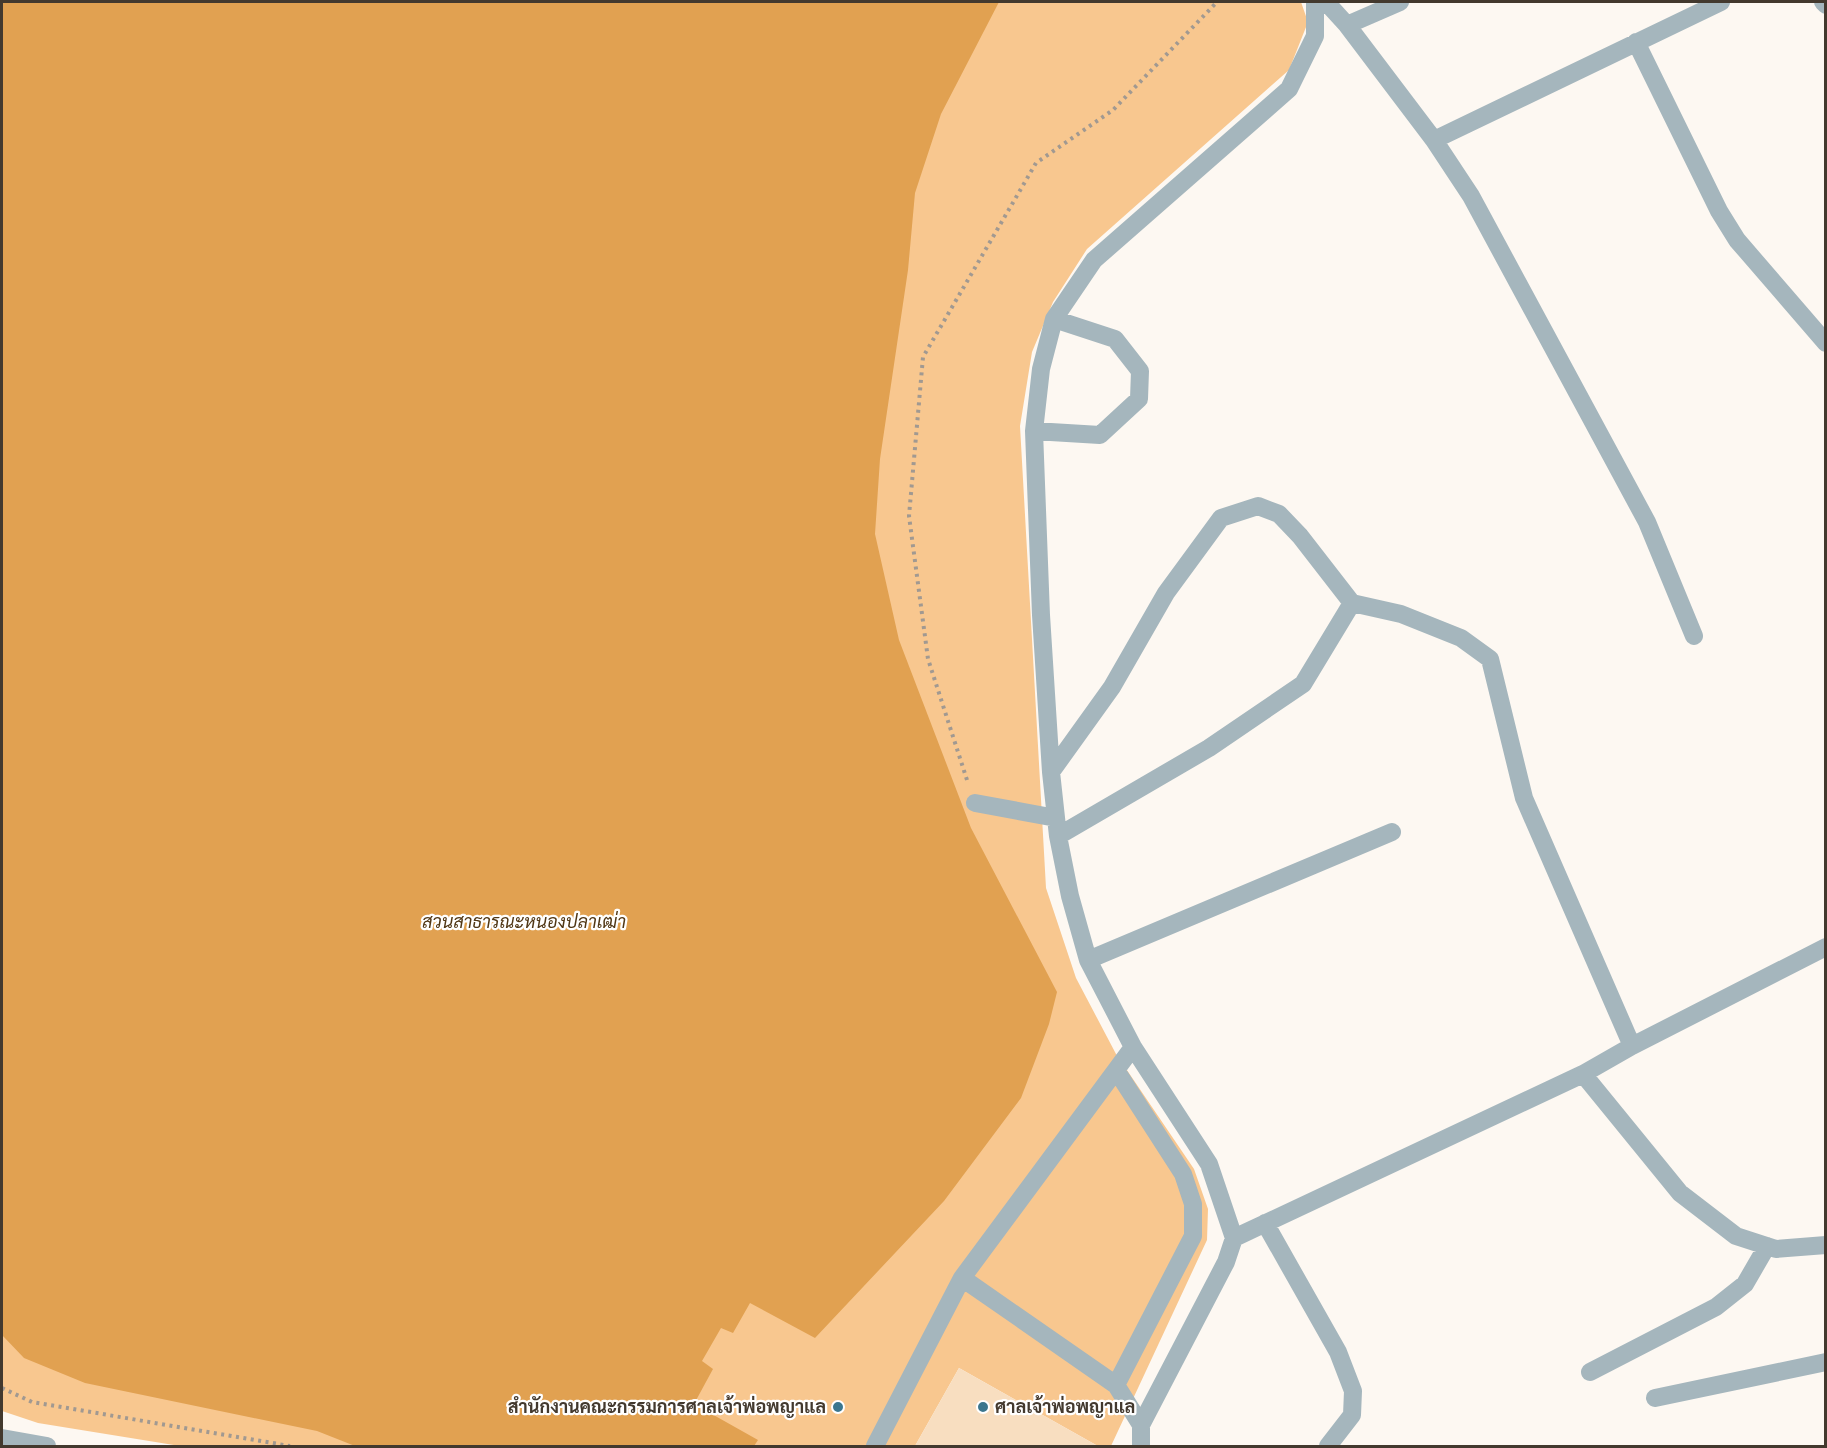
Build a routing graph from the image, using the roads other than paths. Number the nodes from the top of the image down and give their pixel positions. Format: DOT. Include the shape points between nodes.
graph roads {
  1 [pos="1315,2"];
  2 [pos="1326,2"];
  3 [pos="1400,2"];
  4 [pos="1721,2"];
  5 [pos="1347,25"];
  6 [pos="1636,42"];
  7 [pos="1434,140"];
  8 [pos="1054,319"];
  9 [pos="1826,343"];
  10 [pos="1034,431"];
  11 [pos="1352,603"];
  12 [pos="1694,636"];
  13 [pos="1051,772"];
  14 [pos="975,804"];
  15 [pos="1057,827"];
  16 [pos="1392,832"];
  17 [pos="1826,947"];
  18 [pos="1088,960"];
  19 [pos="1632,1046"];
  20 [pos="1133,1047"];
  21 [pos="1116,1070"];
  22 [pos="1583,1074"];
  23 [pos="1265,1223"];
  24 [pos="1234,1238"];
  25 [pos="1826,1245"];
  26 [pos="1767,1246"];
  27 [pos="963,1278"];
  28 [pos="1826,1362"];
  29 [pos="1590,1372"];
  30 [pos="1116,1385"];
  31 [pos="1655,1398"];
  32 [pos="1141,1425"];
  33 [pos="2,1438"];
  34 [pos="47,1446"];
  35 [pos="875,1446"];
  36 [pos="1141,1446"];
  37 [pos="1328,1446"];
  1 -- 8 [label="street" via="1315,36 1289,89 1094,260"];
  2 -- 5 [label="street"];
  3 -- 5 [label="street"];
  4 -- 6 [label="street"];
  5 -- 7 [label="street"];
  6 -- 7 [label="street"];
  6 -- 9 [label="street" via="1719,211 1752,258"];
  7 -- 12 [label="street" via="1471,196 1647,522"];
  8 -- 10 [label="street" via="1041,369"];
  8 -- 10 [label="street" via="1115,339 1140,371 1139,399 1100,435"];
  10 -- 13 [label="street"];
  11 -- 13 [label="street" via="1279,514 1258,506 1221,518 1166,593 1112,687"];
  11 -- 15 [label="street" via="1303,684 1209,748"];
  11 -- 19 [label="street" via="1401,614 1461,638 1490,659 1524,798"];
  13 -- 15 [label="street"];
  14 -- 15 [label="street"];
  15 -- 18 [label="street" via="1070,896"];
  16 -- 18 [label="street"];
  17 -- 19 [label="street"];
  18 -- 20 [label="street"];
  19 -- 22 [label="street"];
  20 -- 21 [label="street"];
  20 -- 24 [label="street" via="1209,1164"];
  21 -- 27 [label="street"];
  21 -- 30 [label="street" via="1183,1174 1193,1204 1193,1236"];
  22 -- 23 [label="street"];
  22 -- 26 [label="street" via="1680,1193 1736,1236"];
  23 -- 24 [label="street"];
  23 -- 37 [label="street" via="1338,1352 1353,1391 1352,1414"];
  24 -- 32 [label="street" via="1226,1262"];
  25 -- 26 [label="street" via="1776,1249"];
  26 -- 29 [label="street" via="1744,1284 1716,1307"];
  27 -- 30 [label="street"];
  27 -- 35 [label="street"];
  28 -- 31 [label="street"];
  30 -- 32 [label="street"];
  32 -- 36 [label="street"];
  33 -- 34 [label="street"];
}
